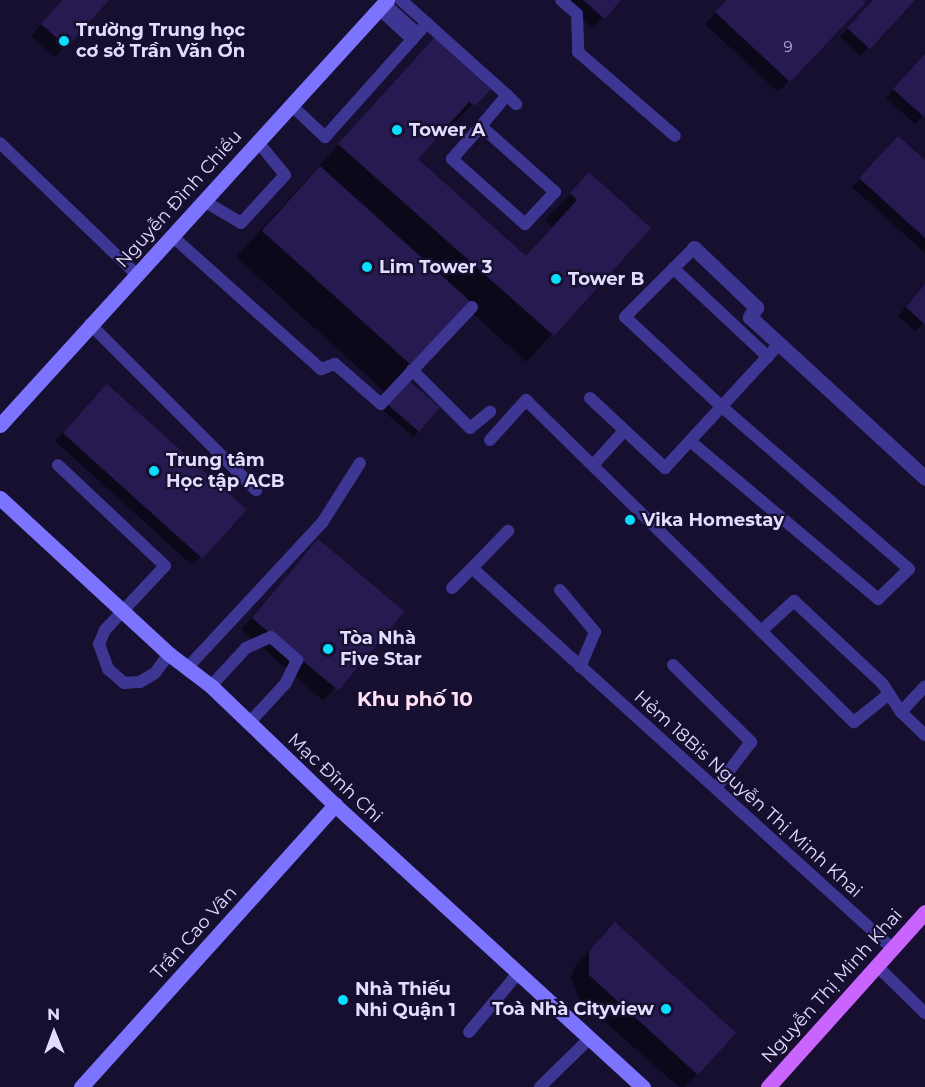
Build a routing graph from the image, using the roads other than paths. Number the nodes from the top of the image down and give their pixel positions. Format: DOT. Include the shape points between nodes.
graph roads {
  1 [pos="401,0"];
  2 [pos="561,0"];
  3 [pos="383,4"];
  4 [pos="427,23"];
  5 [pos="415,36"];
  6 [pos="291,105"];
  7 [pos="481,126"];
  8 [pos="675,136"];
  9 [pos="258,142"];
  10 [pos="0,143"];
  11 [pos="204,201"];
  12 [pos="172,236"];
  13 [pos="694,248"];
  14 [pos="673,268"];
  15 [pos="137,275"];
  16 [pos="472,307"];
  17 [pos="90,324"];
  18 [pos="780,344"];
  19 [pos="768,357"];
  20 [pos="412,370"];
  21 [pos="590,398"];
  22 [pos="722,407"];
  23 [pos="490,412"];
  24 [pos="0,426"];
  25 [pos="623,432"];
  26 [pos="490,440"];
  27 [pos="690,441"];
  28 [pos="360,463"];
  29 [pos="594,464"];
  30 [pos="58,465"];
  31 [pos="925,478"];
  32 [pos="256,490"];
  33 [pos="0,498"];
  34 [pos="508,531"];
  35 [pos="472,568"];
  36 [pos="452,588"];
  37 [pos="560,590"];
  38 [pos="125,610"];
  39 [pos="761,631"];
  40 [pos="169,654"];
  41 [pos="672,665"];
  42 [pos="188,667"];
  43 [pos="580,667"];
  44 [pos="211,686"];
  45 [pos="925,686"];
  46 [pos="889,694"];
  47 [pos="901,712"];
  48 [pos="249,723"];
  49 [pos="925,735"];
  50 [pos="716,788"];
  51 [pos="335,806"];
  52 [pos="925,912"];
  53 [pos="892,948"];
  54 [pos="878,967"];
  55 [pos="519,972"];
  56 [pos="925,1013"];
  57 [pos="469,1032"];
  58 [pos="590,1038"];
  59 [pos="81,1087"];
  60 [pos="540,1087"];
  61 [pos="643,1087"];
  62 [pos="768,1087"];
  1 -- 4 [label="lane"];
  2 -- 8 [label="lane" via="577,14 578,52"];
  3 -- 5 [label="lane"];
  3 -- 6 [label="street, Nguyễn Đình Chiểu"];
  4 -- 5 [label="lane"];
  4 -- 7 [label="lane" via="511,100"];
  5 -- 6 [label="lane" via="325,137"];
  6 -- 9 [label="street, Nguyễn Đình Chiểu"];
  7 -- 7 [label="lane" via="452,159 525,224 555,192"];
  9 -- 11 [label="street, Nguyễn Đình Chiểu"];
  9 -- 11 [label="lane" via="285,175 241,223"];
  10 -- 15 [label="lane"];
  11 -- 12 [label="street, Nguyễn Đình Chiểu"];
  12 -- 15 [label="street, Nguyễn Đình Chiểu"];
  12 -- 20 [label="lane" via="321,369 335,364 381,404"];
  13 -- 14 [label="lane"];
  13 -- 18 [label="street" via="756,307 750,317"];
  14 -- 19 [label="lane"];
  14 -- 22 [label="lane" via="625,317"];
  15 -- 17 [label="street, Nguyễn Đình Chiểu"];
  16 -- 20 [label="lane"];
  17 -- 24 [label="street, Nguyễn Đình Chiểu"];
  17 -- 32 [label="lane"];
  18 -- 19 [label="lane"];
  18 -- 31 [label="street"];
  19 -- 22 [label="lane"];
  20 -- 23 [label="lane" via="470,428"];
  21 -- 25 [label="lane"];
  22 -- 27 [label="lane"];
  22 -- 27 [label="lane" via="909,568 878,599"];
  25 -- 27 [label="lane" via="665,468"];
  25 -- 29 [label="lane"];
  26 -- 29 [label="lane" via="525,400"];
  28 -- 42 [label="lane" via="322,523"];
  29 -- 39 [label="lane"];
  30 -- 38 [label="lane" via="165,566"];
  33 -- 38 [label="street, Mạc Đĩnh Chi"];
  34 -- 35 [label="lane"];
  35 -- 36 [label="lane"];
  35 -- 43 [label="lane, Hẻm 18Bis Nguyễn Thị Minh Khai"];
  37 -- 43 [label="lane" via="596,633"];
  38 -- 40 [label="street, Mạc Đĩnh Chi"];
  38 -- 40 [label="lane" via="105,630 99,644 108,669 124,683 140,682 155,673"];
  39 -- 46 [label="lane" via="854,722"];
  39 -- 46 [label="lane" via="794,601 847,647"];
  40 -- 42 [label="street, Mạc Đĩnh Chi"];
  41 -- 50 [label="lane" via="752,742"];
  42 -- 44 [label="street, Mạc Đĩnh Chi"];
  43 -- 50 [label="lane, Hẻm 18Bis Nguyễn Thị Minh Khai"];
  44 -- 48 [label="street, Mạc Đĩnh Chi"];
  44 -- 48 [label="lane" via="246,648 271,637 297,660 286,683"];
  45 -- 47 [label="lane"];
  46 -- 47 [label="lane"];
  47 -- 49 [label="lane"];
  48 -- 51 [label="street, Mạc Đĩnh Chi"];
  50 -- 53 [label="lane, Hẻm 18Bis Nguyễn Thị Minh Khai"];
  51 -- 55 [label="street, Mạc Đĩnh Chi"];
  51 -- 59 [label="street, Trần Cao Vân"];
  52 -- 53 [label="main road, Nguyễn Thị Minh Khai"];
  53 -- 54 [label="main road, Nguyễn Thị Minh Khai"];
  54 -- 56 [label="lane"];
  54 -- 62 [label="main road, Nguyễn Thị Minh Khai"];
  55 -- 57 [label="lane"];
  55 -- 58 [label="street, Mạc Đĩnh Chi"];
  58 -- 60 [label="lane"];
  58 -- 61 [label="street, Mạc Đĩnh Chi"];
}
